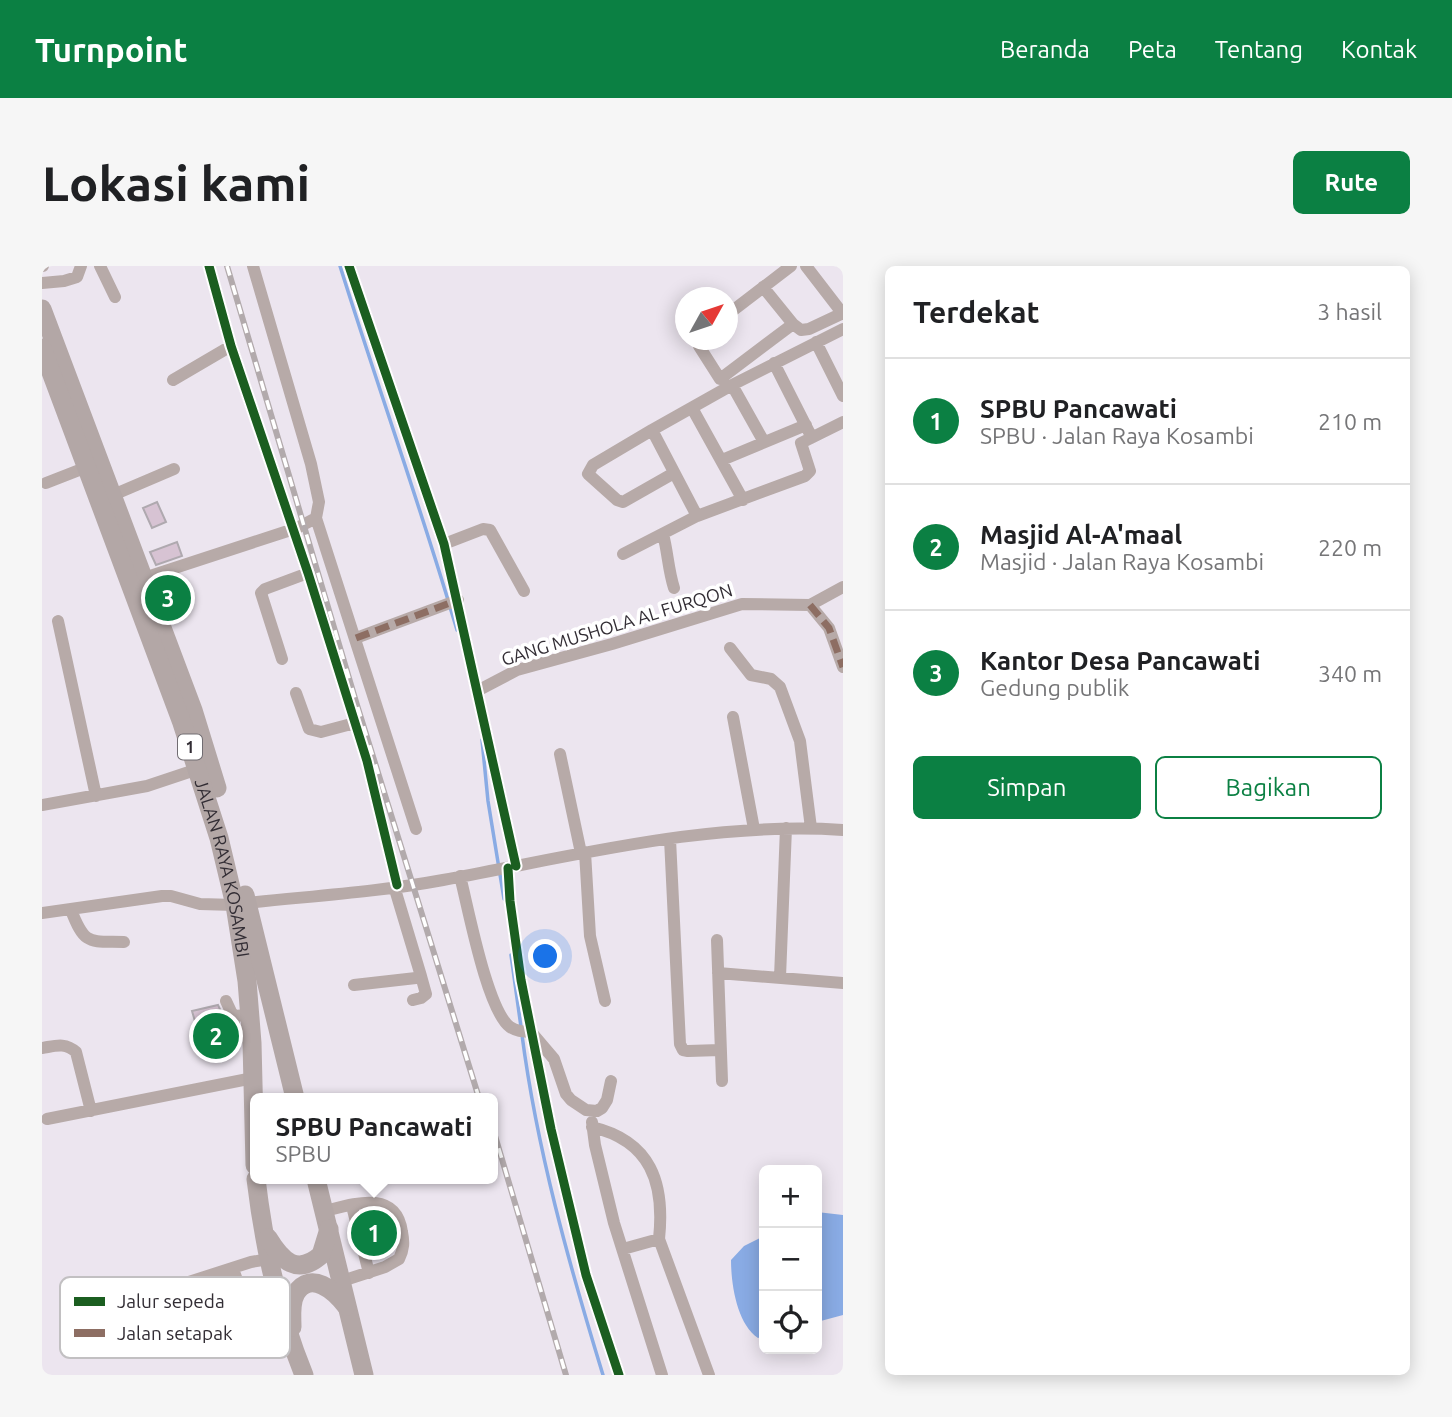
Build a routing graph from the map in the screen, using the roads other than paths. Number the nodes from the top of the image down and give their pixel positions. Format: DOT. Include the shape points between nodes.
graph roads {
  1 [pos="81,266"];
  2 [pos="100,266"];
  3 [pos="209,266"];
  4 [pos="253,266"];
  5 [pos="349,266"];
  6 [pos="791,266"];
  7 [pos="806,266"];
  8 [pos="42,283"];
  9 [pos="763,287"];
  10 [pos="115,297"];
  11 [pos="738,306"];
  12 [pos="42,309"];
  13 [pos="843,314"];
  14 [pos="793,324"];
  15 [pos="843,328"];
  16 [pos="817,342"];
  17 [pos="231,346"];
  18 [pos="42,348"];
  19 [pos="702,350"];
  20 [pos="774,363"];
  21 [pos="173,380"];
  22 [pos="726,384"];
  23 [pos="843,396"];
  24 [pos="692,408"];
  25 [pos="843,422"];
  26 [pos="652,430"];
  27 [pos="803,434"];
  28 [pos="764,442"];
  29 [pos="722,460"];
  30 [pos="87,467"];
  31 [pos="174,470"];
  32 [pos="674,473"];
  33 [pos="46,483"];
  34 [pos="743,500"];
  35 [pos="111,504"];
  36 [pos="697,516"];
  37 [pos="316,518"];
  38 [pos="293,530"];
  39 [pos="658,537"];
  40 [pos="444,544"];
  41 [pos="623,554"];
  42 [pos="308,573"];
  43 [pos="144,578"];
  44 [pos="843,587"];
  45 [pos="674,588"];
  46 [pos="524,591"];
  47 [pos="450,603"];
  48 [pos="810,605"];
  49 [pos="58,621"];
  50 [pos="356,638"];
  51 [pos="730,648"];
  52 [pos="282,659"];
  53 [pos="843,667"];
  54 [pos="479,690"];
  55 [pos="296,692"];
  56 [pos="733,717"];
  57 [pos="355,723"];
  58 [pos="560,754"];
  59 [pos="198,769"];
  60 [pos="96,796"];
  61 [pos="42,805"];
  62 [pos="416,828"];
  63 [pos="786,828"];
  64 [pos="811,828"];
  65 [pos="754,829"];
  66 [pos="843,830"];
  67 [pos="670,839"];
  68 [pos="583,853"];
  69 [pos="508,867"];
  70 [pos="460,876"];
  71 [pos="396,886"];
  72 [pos="241,904"];
  73 [pos="71,910"];
  74 [pos="42,913"];
  75 [pos="718,940"];
  76 [pos="124,942"];
  77 [pos="718,973"];
  78 [pos="421,976"];
  79 [pos="780,977"];
  80 [pos="843,983"];
  81 [pos="354,985"];
  82 [pos="413,1000"];
  83 [pos="226,1001"];
  84 [pos="605,1001"];
  85 [pos="242,1016"];
  86 [pos="524,1031"];
  87 [pos="42,1048"];
  88 [pos="720,1050"];
  89 [pos="208,1052"];
  90 [pos="253,1078"];
  91 [pos="541,1081"];
  92 [pos="611,1081"];
  93 [pos="722,1081"];
  94 [pos="562,1082"];
  95 [pos="253,1093"];
  96 [pos="294,1093"];
  97 [pos="91,1111"];
  98 [pos="591,1111"];
  99 [pos="47,1119"];
  100 [pos="593,1127"];
  101 [pos="257,1184"];
  102 [pos="317,1184"];
  103 [pos="352,1206"];
  104 [pos="327,1219"];
  105 [pos="262,1228"];
  106 [pos="659,1239"];
  107 [pos="623,1249"];
  108 [pos="269,1259"];
  109 [pos="233,1269"];
  110 [pos="369,1273"];
  111 [pos="207,1277"];
  112 [pos="236,1277"];
  113 [pos="274,1277"];
  114 [pos="342,1281"];
  115 [pos="352,1319"];
  116 [pos="290,1338"];
  117 [pos="292,1345"];
  118 [pos="304,1375"];
  119 [pos="364,1375"];
  120 [pos="619,1375"];
  121 [pos="662,1375"];
  122 [pos="709,1375"];
  1 -- 8 [label="street" via="77,277"];
  2 -- 10 [label="street"];
  3 -- 17 [label="street"];
  4 -- 37 [label="street" via="311,464 319,502"];
  5 -- 40 [label="street"];
  6 -- 9 [label="street"];
  7 -- 13 [label="street"];
  9 -- 11 [label="street"];
  9 -- 14 [label="street"];
  12 -- 35 [label="highway, JALAN RAYA KOSAMBI / 1"];
  13 -- 14 [label="street" via="809,329"];
  14 -- 22 [label="street"];
  15 -- 16 [label="street"];
  16 -- 20 [label="street"];
  16 -- 23 [label="street"];
  17 -- 21 [label="street"];
  17 -- 38 [label="street"];
  18 -- 30 [label="highway, JALAN RAYA KOSAMBI / 1"];
  19 -- 22 [label="street"];
  20 -- 22 [label="street"];
  20 -- 27 [label="street"];
  22 -- 24 [label="street"];
  22 -- 28 [label="street"];
  24 -- 26 [label="street"];
  24 -- 29 [label="street"];
  25 -- 27 [label="street"];
  26 -- 32 [label="street"];
  26 -- 32 [label="street" via="593,465 588,474 623,502"];
  27 -- 28 [label="street"];
  27 -- 34 [label="street" via="810,471"];
  28 -- 29 [label="street"];
  29 -- 34 [label="street"];
  30 -- 33 [label="street"];
  30 -- 35 [label="highway, JALAN RAYA KOSAMBI / 1"];
  31 -- 35 [label="street"];
  32 -- 36 [label="street"];
  34 -- 36 [label="street"];
  35 -- 43 [label="highway, JALAN RAYA KOSAMBI / 1"];
  35 -- 59 [label="highway, JALAN RAYA KOSAMBI / 1"];
  36 -- 39 [label="street"];
  37 -- 38 [label="street"];
  37 -- 50 [label="street"];
  38 -- 42 [label="street"];
  38 -- 43 [label="street"];
  39 -- 41 [label="street"];
  39 -- 45 [label="street" via="670,561"];
  40 -- 46 [label="street" via="490,530"];
  40 -- 47 [label="street"];
  42 -- 52 [label="street" via="261,593"];
  42 -- 57 [label="street"];
  43 -- 72 [label="highway, JALAN RAYA KOSAMBI / 1" via="226,815"];
  44 -- 48 [label="street"];
  47 -- 50 [label="street"];
  47 -- 54 [label="street"];
  48 -- 53 [label="street" via="829,628"];
  48 -- 54 [label="street, GANG MUSHOLA AL FURQON" via="742,604 517,670"];
  49 -- 60 [label="street"];
  50 -- 62 [label="street"];
  51 -- 64 [label="street" via="751,675 771,679 780,687 800,741"];
  54 -- 69 [label="street"];
  55 -- 57 [label="street" via="309,729 321,732"];
  56 -- 65 [label="street"];
  57 -- 71 [label="street"];
  58 -- 68 [label="street"];
  59 -- 60 [label="street"];
  59 -- 72 [label="highway, JALAN RAYA KOSAMBI / 1"];
  60 -- 61 [label="street"];
  63 -- 64 [label="street"];
  63 -- 65 [label="street"];
  63 -- 79 [label="street"];
  64 -- 66 [label="street"];
  65 -- 67 [label="street"];
  67 -- 68 [label="street"];
  67 -- 88 [label="street" via="680,1044 688,1051"];
  68 -- 69 [label="street"];
  68 -- 84 [label="street" via="590,936"];
  69 -- 70 [label="street"];
  69 -- 86 [label="street"];
  70 -- 71 [label="street"];
  70 -- 86 [label="street" via="495,1004 509,1026"];
  71 -- 72 [label="street"];
  71 -- 78 [label="street"];
  72 -- 73 [label="street" via="200,904 162,896"];
  72 -- 85 [label="highway, JALAN RAYA KOSAMBI / 1" via="247,981"];
  72 -- 96 [label="highway, JALAN RAYA KOSAMBI / 1"];
  73 -- 74 [label="street"];
  73 -- 76 [label="street" via="82,936 92,941"];
  75 -- 77 [label="street"];
  77 -- 79 [label="street"];
  77 -- 88 [label="street"];
  78 -- 81 [label="street"];
  78 -- 82 [label="street" via="426,994"];
  79 -- 80 [label="street"];
  83 -- 85 [label="street"];
  85 -- 89 [label="street" via="236,1041"];
  85 -- 90 [label="highway, JALAN RAYA KOSAMBI / 1"];
  86 -- 91 [label="street"];
  86 -- 94 [label="street" via="554,1059"];
  87 -- 97 [label="street" via="70,1046 76,1052"];
  88 -- 93 [label="street"];
  90 -- 95 [label="highway, JALAN RAYA KOSAMBI / 1"];
  90 -- 97 [label="street"];
  91 -- 94 [label="street"];
  91 -- 120 [label="street" via="583,1264"];
  92 -- 98 [label="street" via="602,1108"];
  94 -- 98 [label="street" via="571,1100"];
  97 -- 99 [label="street"];
  98 -- 100 [label="street"];
  100 -- 106 [label="street" via="624,1138 652,1167 659,1198"];
  100 -- 107 [label="street"];
  101 -- 105 [label="highway"];
  102 -- 104 [label="highway"];
  103 -- 104 [label="street"];
  103 -- 110 [label="street"];
  103 -- 110 [label="street" via="381,1203 393,1211 401,1226 404,1242 399,1259"];
  104 -- 105 [label="highway" via="321,1255 313,1263 301,1265 281,1258"];
  104 -- 114 [label="highway"];
  105 -- 108 [label="highway"];
  106 -- 107 [label="street"];
  106 -- 122 [label="street"];
  107 -- 121 [label="street"];
  108 -- 109 [label="street"];
  108 -- 113 [label="highway"];
  109 -- 111 [label="street"];
  109 -- 112 [label="street"];
  110 -- 114 [label="street"];
  114 -- 115 [label="highway"];
  115 -- 117 [label="highway" via="335,1291 309,1284 293,1300"];
  115 -- 119 [label="highway"];
  116 -- 117 [label="highway"];
  117 -- 118 [label="highway"];
}
